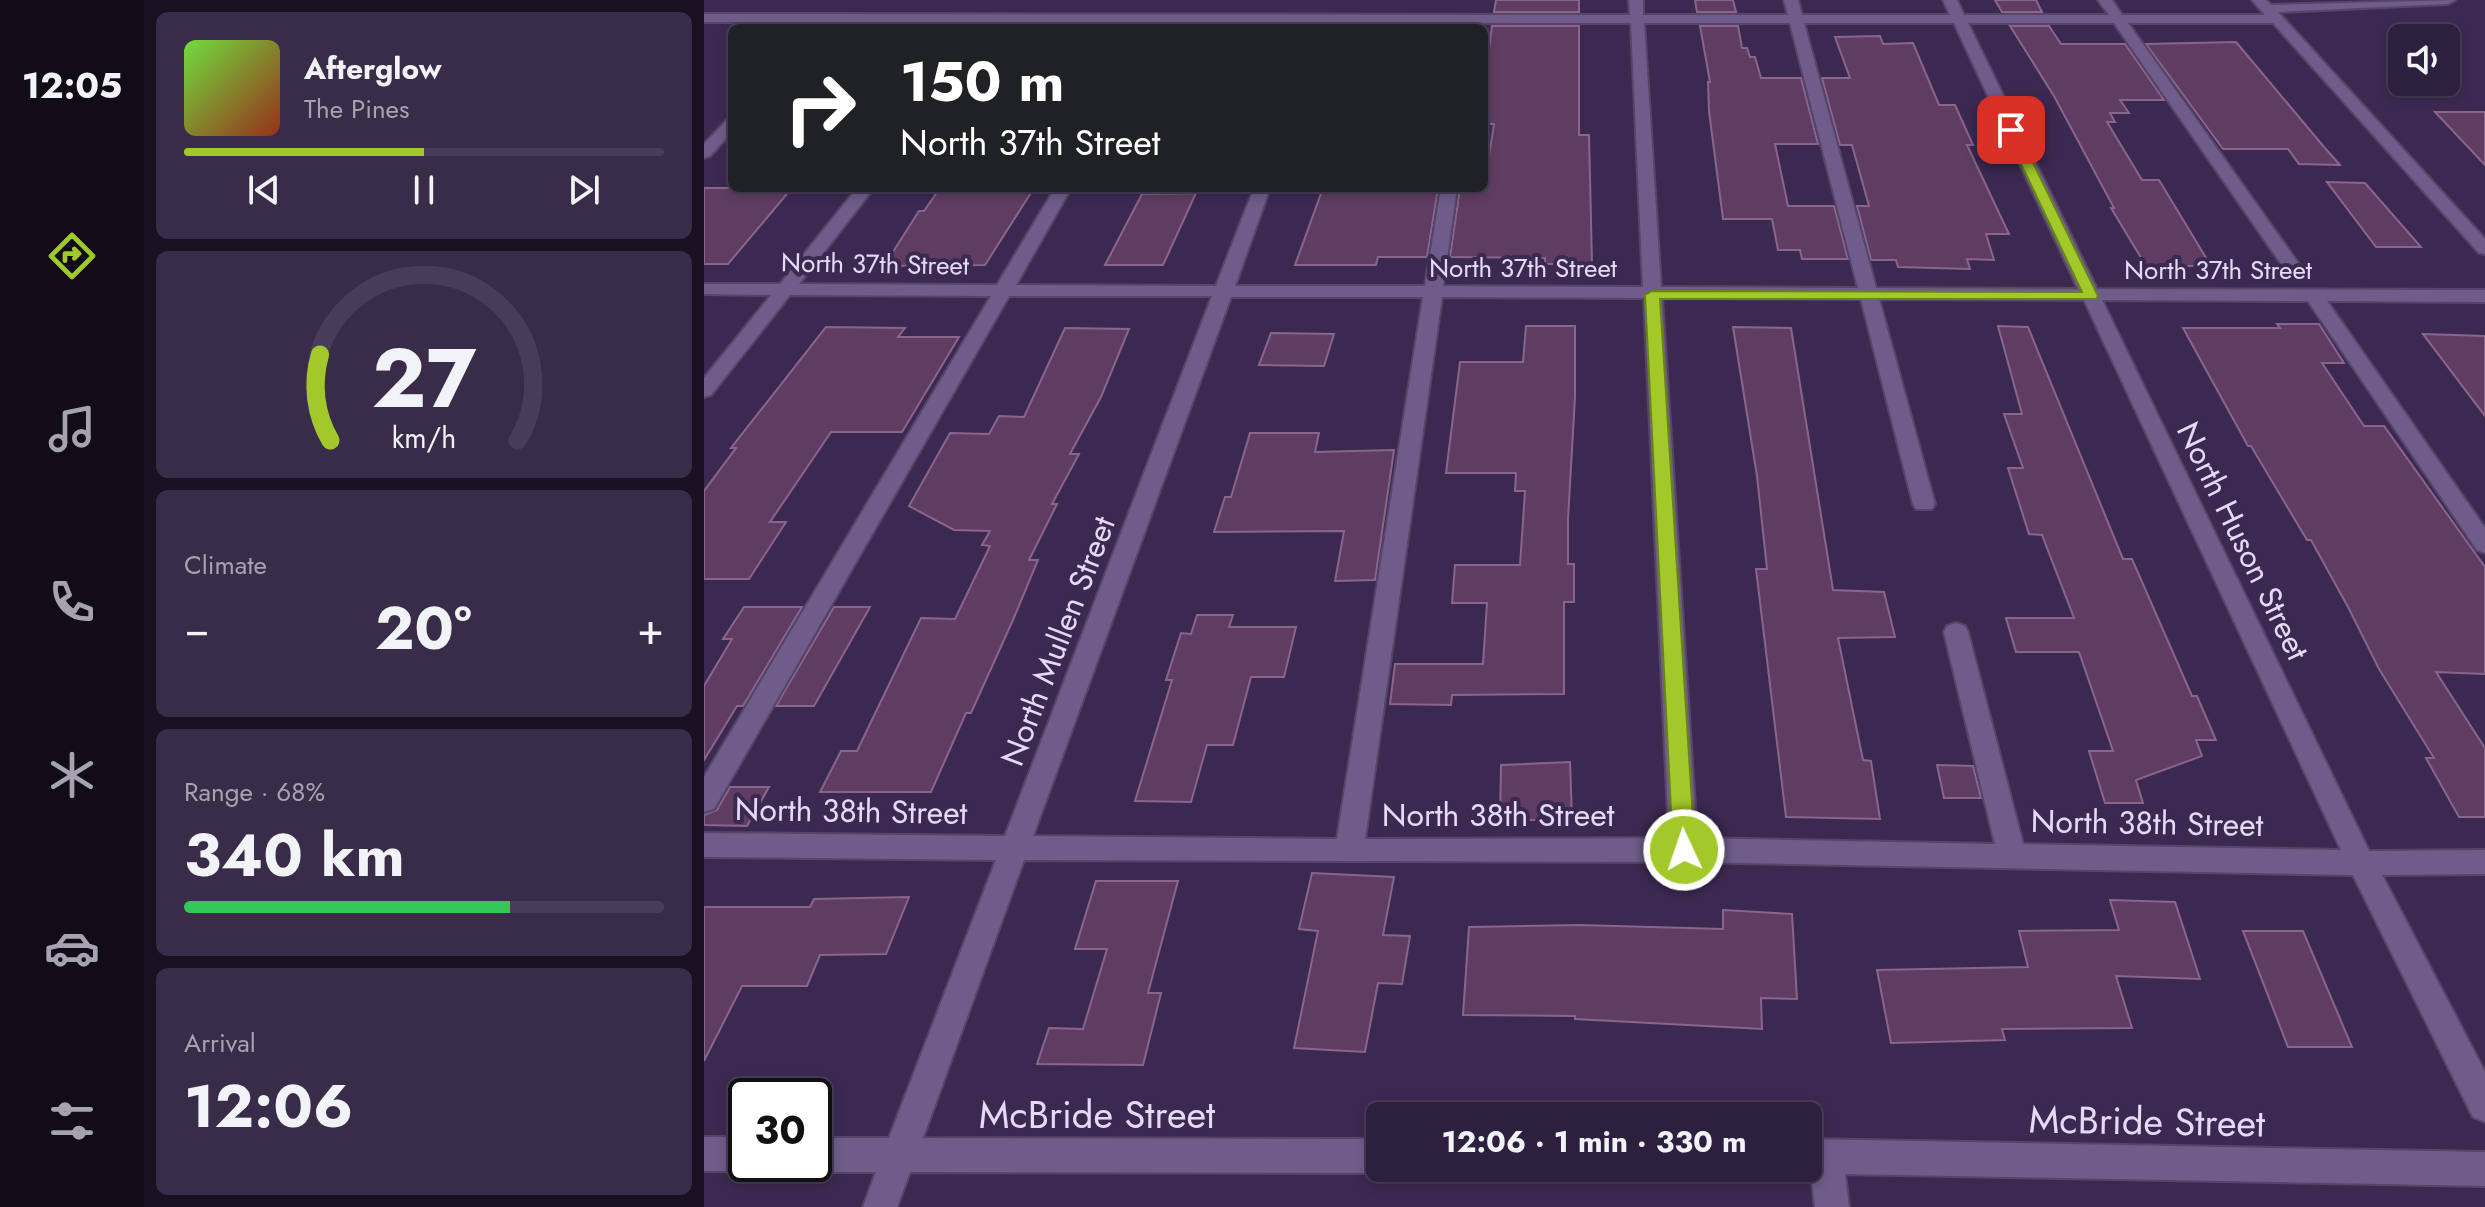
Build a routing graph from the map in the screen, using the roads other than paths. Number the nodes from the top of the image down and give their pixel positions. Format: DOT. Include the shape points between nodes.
graph roads {
  1 [pos="715,0"];
  2 [pos="1016,0"];
  3 [pos="1172,0"];
  4 [pos="1330,0"];
  5 [pos="1480,0"];
  6 [pos="1791,0"];
  7 [pos="2105,0"];
  8 [pos="2448,0"];
  9 [pos="704,9"];
  10 [pos="1954,9"];
  11 [pos="2267,9"];
  12 [pos="1636,10"];
  13 [pos="704,18"];
  14 [pos="1796,19"];
  15 [pos="2118,19"];
  16 [pos="818,23"];
  17 [pos="997,23"];
  18 [pos="1158,24"];
  19 [pos="1320,24"];
  20 [pos="1476,24"];
  21 [pos="728,127"];
  22 [pos="704,153"];
  23 [pos="863,192"];
  24 [pos="1061,192"];
  25 [pos="1261,192"];
  26 [pos="1448,192"];
  27 [pos="2485,249"];
  28 [pos="2292,267"];
  29 [pos="704,289"];
  30 [pos="786,289"];
  31 [pos="1004,291"];
  32 [pos="1225,292"];
  33 [pos="1432,294"];
  34 [pos="1652,295"];
  35 [pos="1871,296"];
  36 [pos="2091,296"];
  37 [pos="2314,296"];
  38 [pos="2485,296"];
  39 [pos="704,391"];
  40 [pos="1924,504"];
  41 [pos="2485,545"];
  42 [pos="1956,632"];
  43 [pos="704,801"];
  44 [pos="704,845"];
  45 [pos="1017,850"];
  46 [pos="1684,850"];
  47 [pos="1349,851"];
  48 [pos="2012,856"];
  49 [pos="2485,862"];
  50 [pos="2361,863"];
  51 [pos="2485,1106"];
  52 [pos="704,1154"];
  53 [pos="728,1154"];
  54 [pos="832,1155"];
  55 [pos="899,1156"];
  56 [pos="1366,1156"];
  57 [pos="1822,1156"];
  58 [pos="2485,1169"];
  59 [pos="1822,1173"];
  60 [pos="880,1207"];
  61 [pos="1832,1207"];
  1 -- 9 [label="street"];
  2 -- 17 [label="street"];
  3 -- 18 [label="street"];
  4 -- 19 [label="street"];
  5 -- 20 [label="street"];
  6 -- 14 [label="street"];
  7 -- 15 [label="street"];
  8 -- 11 [label="street"];
  10 -- 14 [label="street"];
  10 -- 15 [label="street"];
  10 -- 36 [label="street, North Huson Street"];
  11 -- 15 [label="street"];
  11 -- 27 [label="street"];
  12 -- 14 [label="street"];
  12 -- 20 [label="street"];
  12 -- 34 [label="street"];
  13 -- 16 [label="street"];
  14 -- 35 [label="street"];
  15 -- 28 [label="street"];
  16 -- 17 [label="street"];
  17 -- 18 [label="street"];
  18 -- 19 [label="street"];
  19 -- 20 [label="street"];
  21 -- 22 [label="street"];
  23 -- 30 [label="street"];
  24 -- 31 [label="street"];
  25 -- 32 [label="street, North Mullen Street"];
  26 -- 33 [label="street"];
  29 -- 30 [label="street, North 37th Street"];
  30 -- 31 [label="street, North 37th Street"];
  30 -- 39 [label="street"];
  31 -- 32 [label="street, North 37th Street"];
  31 -- 43 [label="street"];
  32 -- 33 [label="street, North 37th Street"];
  32 -- 45 [label="street, North Mullen Street"];
  33 -- 34 [label="street, North 37th Street"];
  33 -- 47 [label="street"];
  34 -- 35 [label="street, North 37th Street"];
  34 -- 46 [label="street"];
  35 -- 36 [label="street, North 37th Street"];
  35 -- 40 [label="street"];
  36 -- 37 [label="street, North 37th Street"];
  36 -- 50 [label="street, North Huson Street"];
  37 -- 38 [label="street, North 37th Street"];
  37 -- 41 [label="street"];
  42 -- 48 [label="street"];
  44 -- 45 [label="street, North 38th Street"];
  45 -- 47 [label="street, North 38th Street"];
  45 -- 55 [label="street, North Mullen Street"];
  46 -- 47 [label="street, North 38th Street"];
  46 -- 48 [label="street, North 38th Street"];
  48 -- 50 [label="street, North 38th Street"];
  49 -- 50 [label="street, North 38th Street"];
  50 -- 51 [label="street, North Huson Street"];
  52 -- 53 [label="street"];
  54 -- 55 [label="street, McBride Street"];
  55 -- 56 [label="street, McBride Street"];
  55 -- 60 [label="street, North Mullen Street"];
  57 -- 58 [label="street, McBride Street"];
  59 -- 61 [label="street"];
}
